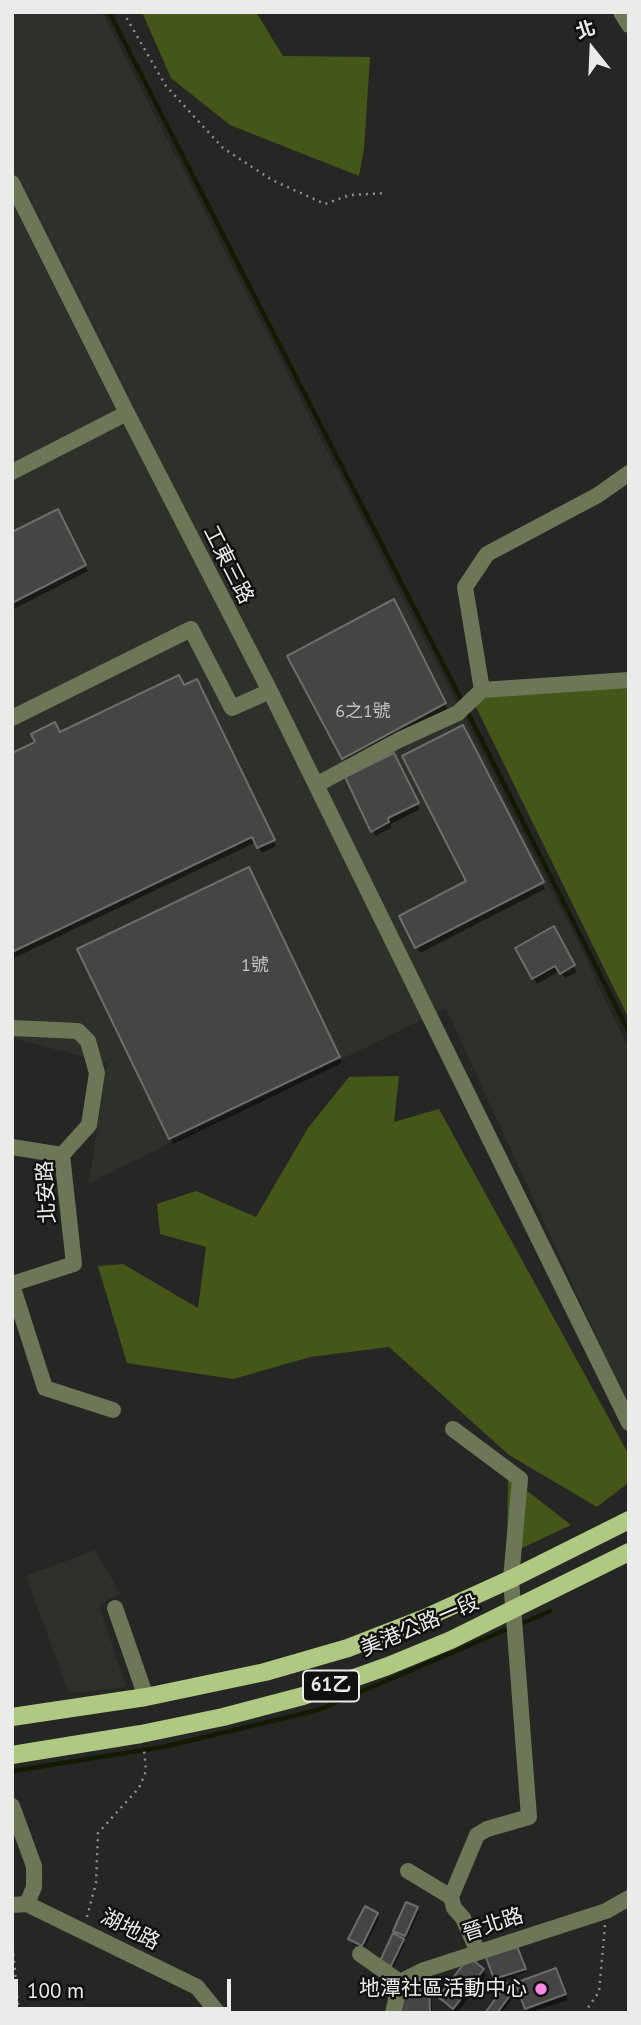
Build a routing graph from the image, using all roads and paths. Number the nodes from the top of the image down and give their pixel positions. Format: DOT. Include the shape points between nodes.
graph roads {
  1 [pos="123,12"];
  2 [pos="621,12"];
  3 [pos="629,25"];
  4 [pos="12,183"];
  5 [pos="387,193"];
  6 [pos="127,413"];
  7 [pos="12,472"];
  8 [pos="629,473"];
  9 [pos="629,680"];
  10 [pos="482,690"];
  11 [pos="270,691"];
  12 [pos="12,718"];
  13 [pos="316,785"];
  14 [pos="12,1028"];
  15 [pos="12,1147"];
  16 [pos="62,1155"];
  17 [pos="12,1284"];
  18 [pos="16,1312"];
  19 [pos="113,1410"];
  20 [pos="629,1423"];
  21 [pos="453,1429"];
  22 [pos="629,1520"];
  23 [pos="629,1552"];
  24 [pos="511,1579"];
  25 [pos="115,1608"];
  26 [pos="512,1610"];
  27 [pos="146,1697"];
  28 [pos="12,1717"];
  29 [pos="141,1734"];
  30 [pos="12,1755"];
  31 [pos="12,1806"];
  32 [pos="408,1871"];
  33 [pos="451,1897"];
  34 [pos="629,1898"];
  35 [pos="19,1905"];
  36 [pos="606,1911"];
  37 [pos="83,1930"];
  38 [pos="12,1940"];
  39 [pos="478,1952"];
  40 [pos="360,1954"];
  41 [pos="400,1982"];
  42 [pos="19,2013"];
  43 [pos="218,2013"];
  44 [pos="393,2013"];
  45 [pos="584,2013"];
  1 -- 5 [label="path" via="166,86 223,149 272,180 325,204 350,195"];
  2 -- 3 [label="street"];
  4 -- 6 [label="street, 工東三路"];
  6 -- 7 [label="street"];
  6 -- 11 [label="street, 工東三路"];
  8 -- 10 [label="street" via="598,495 487,554 465,587"];
  9 -- 10 [label="street"];
  10 -- 13 [label="street" via="458,713"];
  11 -- 12 [label="street" via="232,708 191,629"];
  11 -- 13 [label="street, 工東三路"];
  13 -- 20 [label="street, 工東三路"];
  14 -- 16 [label="street, 北安路" via="78,1031 88,1041 97,1073 89,1125"];
  15 -- 16 [label="street"];
  16 -- 17 [label="street, 北安路" via="74,1264"];
  17 -- 18 [label="street"];
  18 -- 19 [label="street" via="45,1388"];
  21 -- 24 [label="street" via="520,1479"];
  22 -- 24 [label="main road, 美港公路一段 / 61乙"];
  23 -- 26 [label="main road, 美港公路一段 / 61乙"];
  24 -- 26 [label="street"];
  24 -- 27 [label="main road, 美港公路一段 / 61乙" via="348,1648 265,1672"];
  25 -- 27 [label="street"];
  26 -- 29 [label="main road, 美港公路一段 / 61乙" via="388,1666 303,1696"];
  26 -- 33 [label="street" via="529,1818 477,1835"];
  27 -- 28 [label="main road, 美港公路一段 / 61乙"];
  29 -- 30 [label="main road, 美港公路一段 / 61乙"];
  29 -- 37 [label="path" via="146,1771 139,1788 99,1833 96,1883"];
  31 -- 35 [label="street" via="34,1867 34,1887"];
  32 -- 33 [label="street"];
  33 -- 39 [label="street"];
  34 -- 36 [label="street, 晉北路"];
  35 -- 37 [label="street, 湖地路"];
  36 -- 39 [label="street, 晉北路"];
  36 -- 45 [label="path" via="599,1992"];
  37 -- 43 [label="street, 湖地路" via="197,1987"];
  38 -- 42 [label="path"];
  39 -- 41 [label="street, 晉北路"];
  40 -- 41 [label="street"];
  41 -- 44 [label="street"];
}
